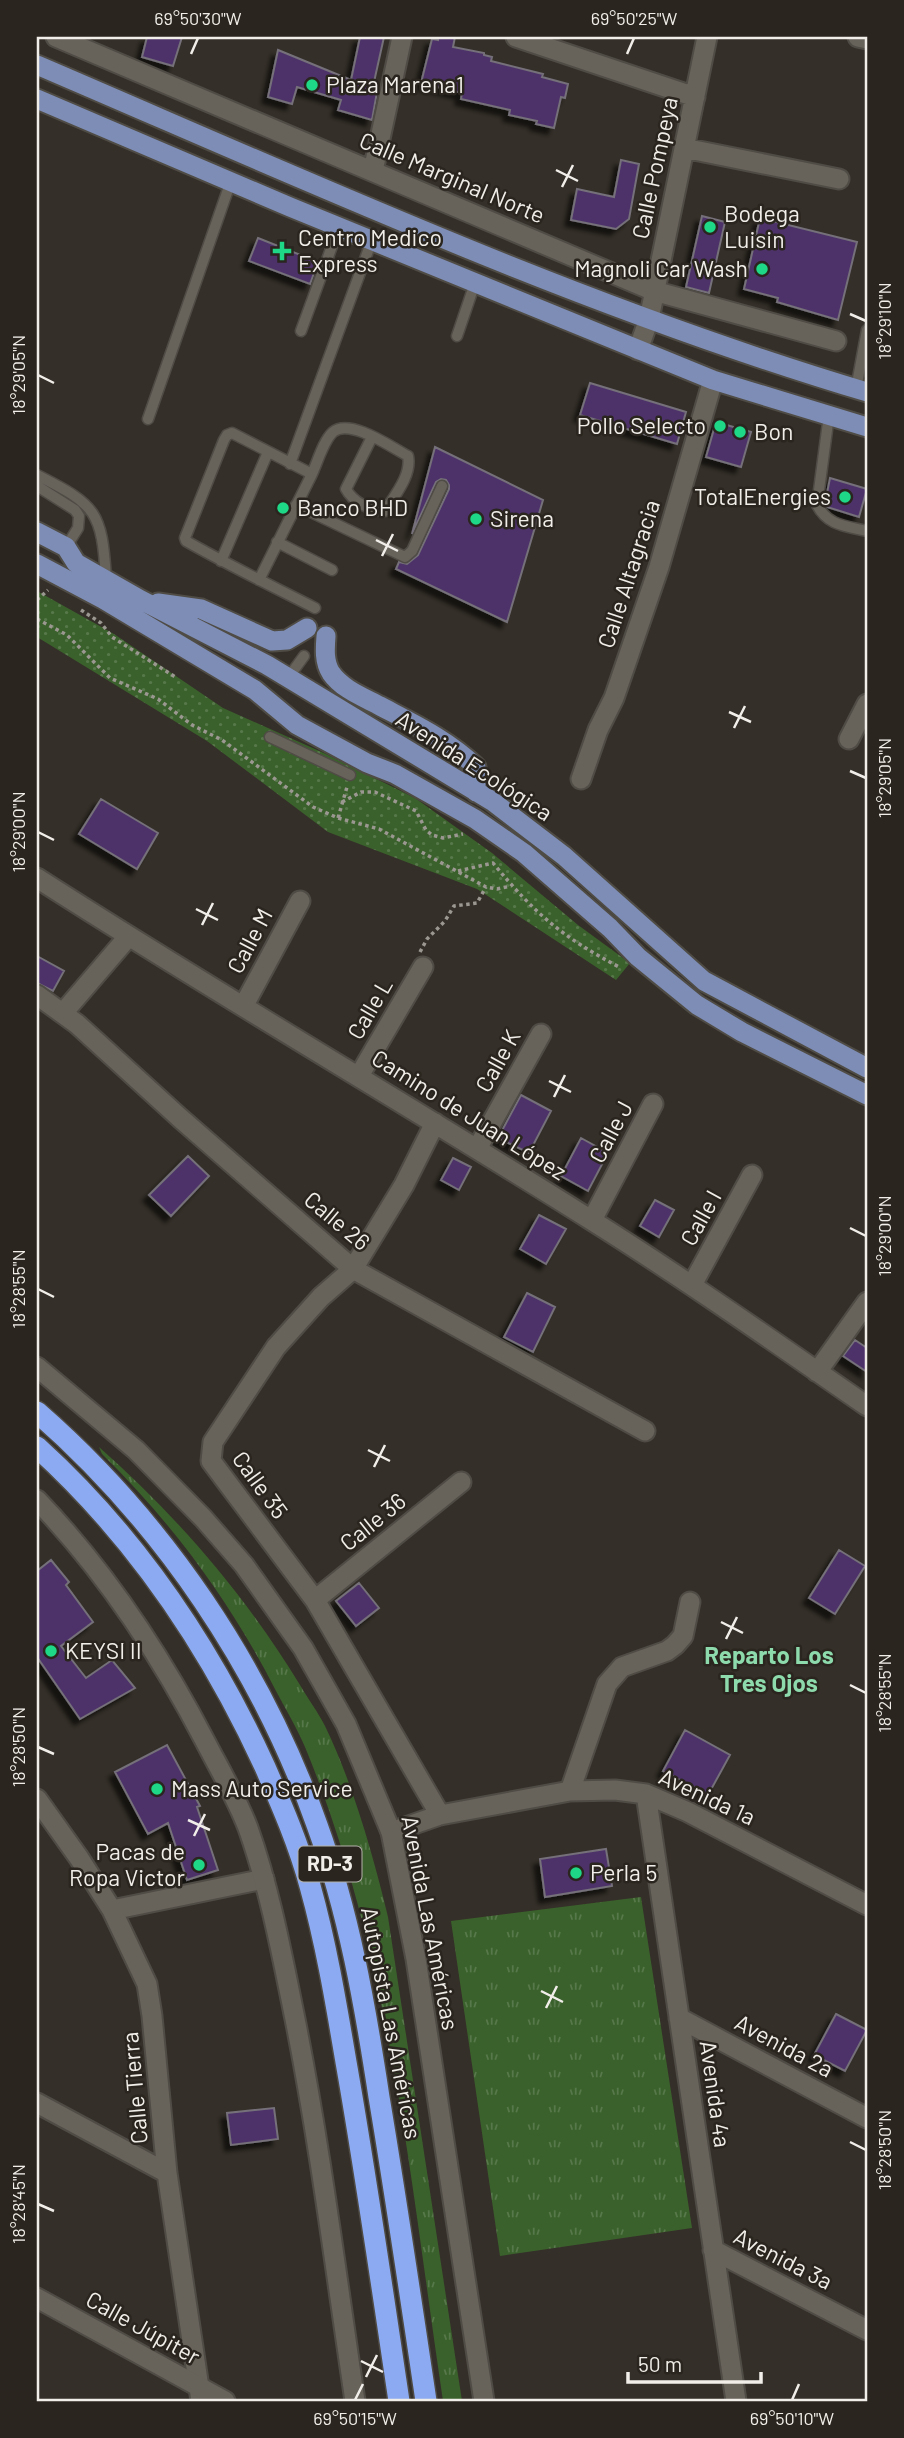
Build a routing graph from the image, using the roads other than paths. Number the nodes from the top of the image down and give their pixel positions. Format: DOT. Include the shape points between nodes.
graph roads {
  1 [pos="56,37"];
  2 [pos="402,37"];
  3 [pos="516,37"];
  4 [pos="707,37"];
  5 [pos="858,37"];
  6 [pos="867,39"];
  7 [pos="81,42"];
  8 [pos="37,65"];
  9 [pos="695,97"];
  10 [pos="37,99"];
  11 [pos="684,148"];
  12 [pos="373,171"];
  13 [pos="839,179"];
  14 [pos="231,181"];
  15 [pos="338,226"];
  16 [pos="372,240"];
  17 [pos="475,283"];
  18 [pos="654,291"];
  19 [pos="649,319"];
  20 [pos="867,330"];
  21 [pos="301,331"];
  22 [pos="457,336"];
  23 [pos="836,341"];
  24 [pos="638,350"];
  25 [pos="713,380"];
  26 [pos="862,391"];
  27 [pos="829,415"];
  28 [pos="148,419"];
  29 [pos="867,427"];
  30 [pos="372,437"];
  31 [pos="268,452"];
  32 [pos="290,464"];
  33 [pos="37,475"];
  34 [pos="311,476"];
  35 [pos="37,486"];
  36 [pos="442,486"];
  37 [pos="296,505"];
  38 [pos="867,531"];
  39 [pos="37,532"];
  40 [pos="277,542"];
  41 [pos="65,547"];
  42 [pos="222,561"];
  43 [pos="37,564"];
  44 [pos="332,570"];
  45 [pos="106,579"];
  46 [pos="258,580"];
  47 [pos="141,600"];
  48 [pos="315,608"];
  49 [pos="148,627"];
  50 [pos="307,628"];
  51 [pos="326,636"];
  52 [pos="304,656"];
  53 [pos="288,679"];
  54 [pos="867,704"];
  55 [pos="297,725"];
  56 [pos="270,737"];
  57 [pos="849,739"];
  58 [pos="288,745"];
  59 [pos="395,774"];
  60 [pos="350,775"];
  61 [pos="581,779"];
  62 [pos="476,792"];
  63 [pos="37,878"];
  64 [pos="300,901"];
  65 [pos="128,937"];
  66 [pos="423,967"];
  67 [pos="37,995"];
  68 [pos="244,1005"];
  69 [pos="63,1013"];
  70 [pos="541,1034"];
  71 [pos="867,1068"];
  72 [pos="359,1076"];
  73 [pos="867,1095"];
  74 [pos="653,1104"];
  75 [pos="435,1123"];
  76 [pos="477,1149"];
  77 [pos="752,1175"];
  78 [pos="592,1220"];
  79 [pos="354,1269"];
  80 [pos="692,1285"];
  81 [pos="867,1302"];
  82 [pos="37,1367"];
  83 [pos="817,1371"];
  84 [pos="867,1406"];
  85 [pos="37,1412"];
  86 [pos="645,1431"];
  87 [pos="37,1447"];
  88 [pos="461,1482"];
  89 [pos="37,1500"];
  90 [pos="315,1600"];
  91 [pos="690,1602"];
  92 [pos="570,1791"];
  93 [pos="646,1794"];
  94 [pos="37,1798"];
  95 [pos="440,1815"];
  96 [pos="391,1832"];
  97 [pos="264,1879"];
  98 [pos="867,1905"];
  99 [pos="112,1910"];
  100 [pos="679,2018"];
  101 [pos="37,2103"];
  102 [pos="867,2118"];
  103 [pos="167,2173"];
  104 [pos="712,2250"];
  105 [pos="37,2298"];
  106 [pos="867,2330"];
  107 [pos="199,2394"];
  108 [pos="225,2401"];
  109 [pos="355,2401"];
  110 [pos="399,2401"];
  111 [pos="426,2401"];
  112 [pos="484,2401"];
  113 [pos="736,2401"];
  1 -- 7 [label="street, Calle Marginal Norte"];
  2 -- 12 [label="street"];
  3 -- 9 [label="street"];
  4 -- 9 [label="street, Calle Pompeya"];
  5 -- 6 [label="street"];
  7 -- 12 [label="street, Calle Marginal Norte"];
  8 -- 19 [label="main road" via="372,210"];
  9 -- 11 [label="street, Calle Pompeya"];
  10 -- 14 [label="main road"];
  11 -- 13 [label="street"];
  11 -- 18 [label="street, Calle Pompeya"];
  12 -- 18 [label="street, Calle Marginal Norte"];
  14 -- 15 [label="main road"];
  14 -- 28 [label="lane"];
  15 -- 16 [label="main road"];
  15 -- 21 [label="lane"];
  16 -- 17 [label="main road"];
  16 -- 32 [label="lane"];
  17 -- 22 [label="lane"];
  17 -- 24 [label="main road"];
  18 -- 19 [label="street, Calle Pompeya"];
  18 -- 23 [label="street, Calle Marginal Norte"];
  19 -- 24 [label="street, Calle Pompeya"];
  19 -- 26 [label="main road"];
  20 -- 26 [label="lane"];
  24 -- 25 [label="main road"];
  25 -- 27 [label="main road"];
  25 -- 61 [label="street, Calle Altagracia" via="659,567"];
  27 -- 29 [label="main road"];
  27 -- 38 [label="lane" via="817,505 834,523"];
  30 -- 30 [label="lane" via="408,456 410,463 386,511 351,499 346,489"];
  30 -- 34 [label="lane" via="351,427 338,429 331,434"];
  31 -- 32 [label="lane"];
  31 -- 42 [label="lane"];
  31 -- 42 [label="lane" via="232,433 227,435 185,532 187,541"];
  32 -- 34 [label="lane"];
  33 -- 45 [label="lane" via="90,507 99,528"];
  34 -- 37 [label="lane"];
  35 -- 41 [label="lane" via="79,516 78,528"];
  36 -- 37 [label="lane" via="405,557"];
  37 -- 40 [label="lane"];
  39 -- 41 [label="main road, Avenida Ecológica"];
  40 -- 44 [label="lane"];
  40 -- 46 [label="lane"];
  41 -- 45 [label="main road, Avenida Ecológica" via="76,563"];
  42 -- 46 [label="lane"];
  43 -- 49 [label="main road, Avenida Ecológica"];
  45 -- 47 [label="main road, Avenida Ecológica"];
  46 -- 48 [label="lane"];
  47 -- 50 [label="main road" via="201,609 272,641 287,640"];
  47 -- 53 [label="main road, Avenida Ecológica"];
  49 -- 53 [label="main road" via="180,630 268,679"];
  49 -- 55 [label="main road, Avenida Ecológica" via="255,690"];
  51 -- 62 [label="main road" via="328,666 341,685 462,754 476,767"];
  52 -- 53 [label="lane"];
  53 -- 59 [label="main road" via="309,703 378,741 390,753"];
  53 -- 62 [label="main road, Avenida Ecológica"];
  54 -- 57 [label="street"];
  55 -- 58 [label="lane"];
  55 -- 59 [label="main road, Avenida Ecológica"];
  56 -- 58 [label="lane"];
  58 -- 60 [label="lane"];
  59 -- 73 [label="main road, Avenida Ecológica" via="524,853 697,1005"];
  62 -- 71 [label="main road, Avenida Ecológica" via="564,856 704,981"];
  63 -- 65 [label="street, Camino de Juan López"];
  64 -- 68 [label="street, Calle M"];
  65 -- 68 [label="street, Camino de Juan López"];
  65 -- 69 [label="street"];
  66 -- 72 [label="street, Calle L"];
  67 -- 69 [label="street, Calle 26"];
  68 -- 72 [label="street, Camino de Juan López"];
  69 -- 79 [label="street, Calle 26"];
  70 -- 76 [label="street, Calle K"];
  72 -- 75 [label="street, Camino de Juan López"];
  74 -- 78 [label="street, Calle J"];
  75 -- 76 [label="street, Camino de Juan López"];
  75 -- 79 [label="street, Calle 35"];
  76 -- 78 [label="street, Camino de Juan López"];
  77 -- 80 [label="street, Calle I"];
  78 -- 80 [label="street, Camino de Juan López"];
  79 -- 86 [label="street, Calle 26"];
  79 -- 90 [label="street, Calle 35" via="321,1297 276,1348 213,1442 211,1461"];
  80 -- 83 [label="street, Camino de Juan López"];
  81 -- 83 [label="street"];
  82 -- 96 [label="street, Avenida Las Américas" via="181,1493 263,1591 327,1688"];
  83 -- 84 [label="street, Camino de Juan López"];
  85 -- 111 [label="highway, Autopista Las Américas / RD-3" via="106,1478 184,1572 224,1631 299,1774 336,1885 365,2004"];
  87 -- 110 [label="highway, RD-3" via="100,1510 183,1618 252,1740 292,1832 310,1884 337,2009"];
  88 -- 90 [label="street, Calle 36"];
  89 -- 97 [label="street" via="102,1574 159,1660 225,1779"];
  90 -- 95 [label="street, Calle 35"];
  91 -- 92 [label="street" via="682,1636 675,1645 622,1667 607,1684"];
  92 -- 93 [label="street, Avenida 1a"];
  92 -- 95 [label="street, Avenida 1a"];
  93 -- 98 [label="street, Avenida 1a"];
  93 -- 100 [label="street, Avenida 4a"];
  94 -- 99 [label="street, Calle Tierra"];
  95 -- 96 [label="street, Avenida 1a"];
  96 -- 112 [label="street, Avenida Las Américas" via="416,1959"];
  97 -- 99 [label="street"];
  97 -- 109 [label="street" via="310,2099"];
  99 -- 103 [label="street, Calle Tierra" via="147,1984"];
  100 -- 102 [label="street, Avenida 2a"];
  100 -- 104 [label="street, Avenida 4a"];
  101 -- 103 [label="street"];
  103 -- 107 [label="street, Calle Tierra"];
  104 -- 106 [label="street, Avenida 3a"];
  104 -- 113 [label="street, Avenida 4a"];
  105 -- 107 [label="street, Calle Júpiter"];
  107 -- 108 [label="street, Calle Júpiter"];
}
